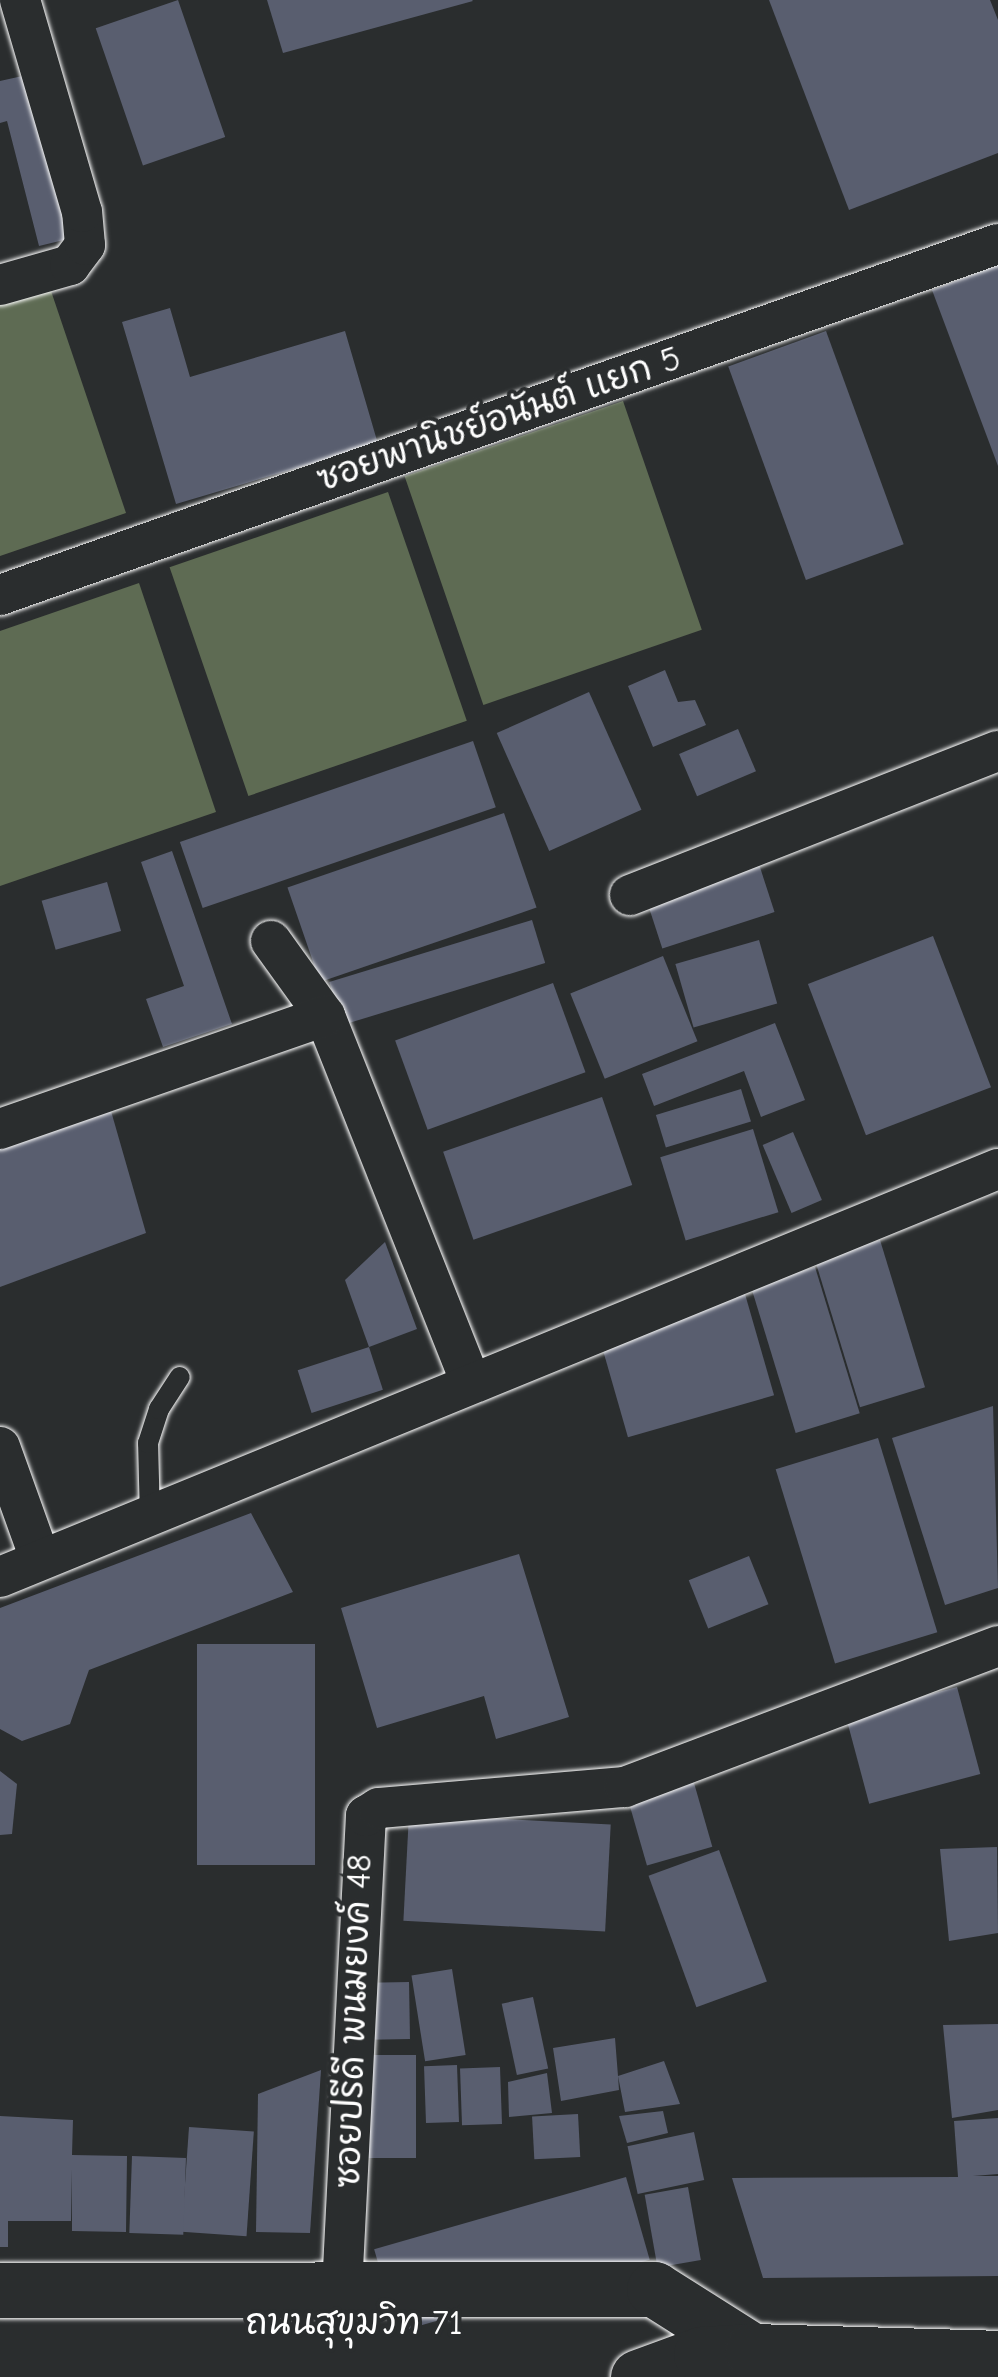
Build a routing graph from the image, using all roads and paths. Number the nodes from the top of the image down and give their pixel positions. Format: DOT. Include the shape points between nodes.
graph roads {
  1 [pos="20,0"];
  2 [pos="998,244"];
  3 [pos="0,285"];
  4 [pos="0,595"];
  5 [pos="998,751"];
  6 [pos="630,896"];
  7 [pos="271,941"];
  8 [pos="324,1016"];
  9 [pos="0,1129"];
  10 [pos="998,1170"];
  11 [pos="180,1377"];
  12 [pos="471,1383"];
  13 [pos="0,1448"];
  14 [pos="150,1520"];
  15 [pos="40,1560"];
  16 [pos="0,1577"];
  17 [pos="998,1646"];
  18 [pos="342,2288"];
  19 [pos="0,2290"];
  20 [pos="0,2325"];
  21 [pos="998,2358"];
  22 [pos="732,2365"];
  23 [pos="638,2377"];
  1 -- 3 [label="street" via="86,245 70,265"];
  2 -- 4 [label="street, ซอยพานิชย์อนันต์ แยก 5"];
  5 -- 6 [label="street"];
  7 -- 8 [label="street"];
  8 -- 9 [label="street"];
  8 -- 12 [label="street"];
  10 -- 12 [label="street"];
  11 -- 14 [label="lane" via="148,1443"];
  12 -- 14 [label="street"];
  13 -- 15 [label="street"];
  14 -- 15 [label="street"];
  15 -- 16 [label="street"];
  17 -- 18 [label="street, ซอยปรีดี พนมยงค์ 48" via="625,1787 379,1808 366,1816"];
  18 -- 19 [label="main road"];
  18 -- 22 [label="main road" via="654,2288"];
  20 -- 22 [label="main road, ถนนสุขุมวิท 71" via="639,2323"];
  21 -- 22 [label="main road, ถนนสุขุมวิท 71"];
  22 -- 23 [label="main road, ถนนสุขุมวิท 71"];
}
